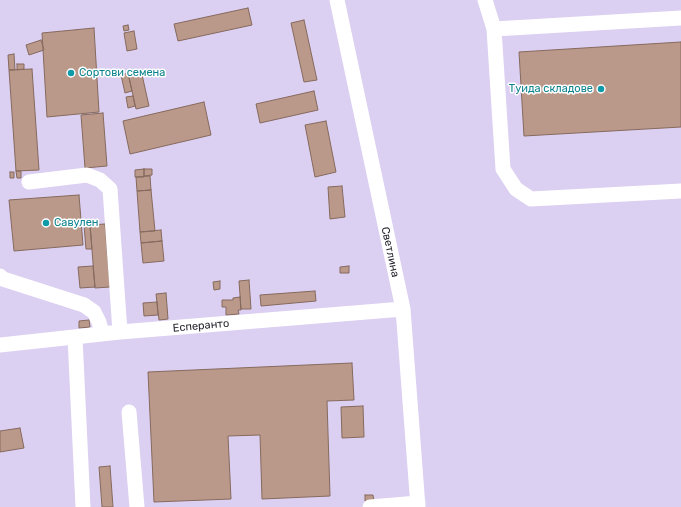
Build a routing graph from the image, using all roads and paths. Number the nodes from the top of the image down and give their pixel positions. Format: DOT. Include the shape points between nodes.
graph roads {
  1 [pos="336,0"];
  2 [pos="485,0"];
  3 [pos="681,18"];
  4 [pos="494,29"];
  5 [pos="29,182"];
  6 [pos="681,190"];
  7 [pos="0,276"];
  8 [pos="403,309"];
  9 [pos="120,332"];
  10 [pos="102,334"];
  11 [pos="75,337"];
  12 [pos="0,345"];
  13 [pos="129,412"];
  14 [pos="418,505"];
  15 [pos="83,507"];
  16 [pos="136,507"];
  17 [pos="370,507"];
  1 -- 8 [label="street, Светлина"];
  2 -- 4 [label="street"];
  3 -- 4 [label="street"];
  4 -- 6 [label="street" via="503,169 516,189 531,199"];
  5 -- 9 [label="street" via="87,175 100,180 110,188"];
  7 -- 10 [label="street" via="84,305 94,312"];
  8 -- 9 [label="street, Есперанто"];
  8 -- 14 [label="street, Светлина"];
  9 -- 10 [label="street, Есперанто"];
  10 -- 11 [label="street, Есперанто"];
  11 -- 12 [label="street, Есперанто"];
  11 -- 15 [label="street"];
  13 -- 16 [label="street"];
  14 -- 17 [label="street"];
}
